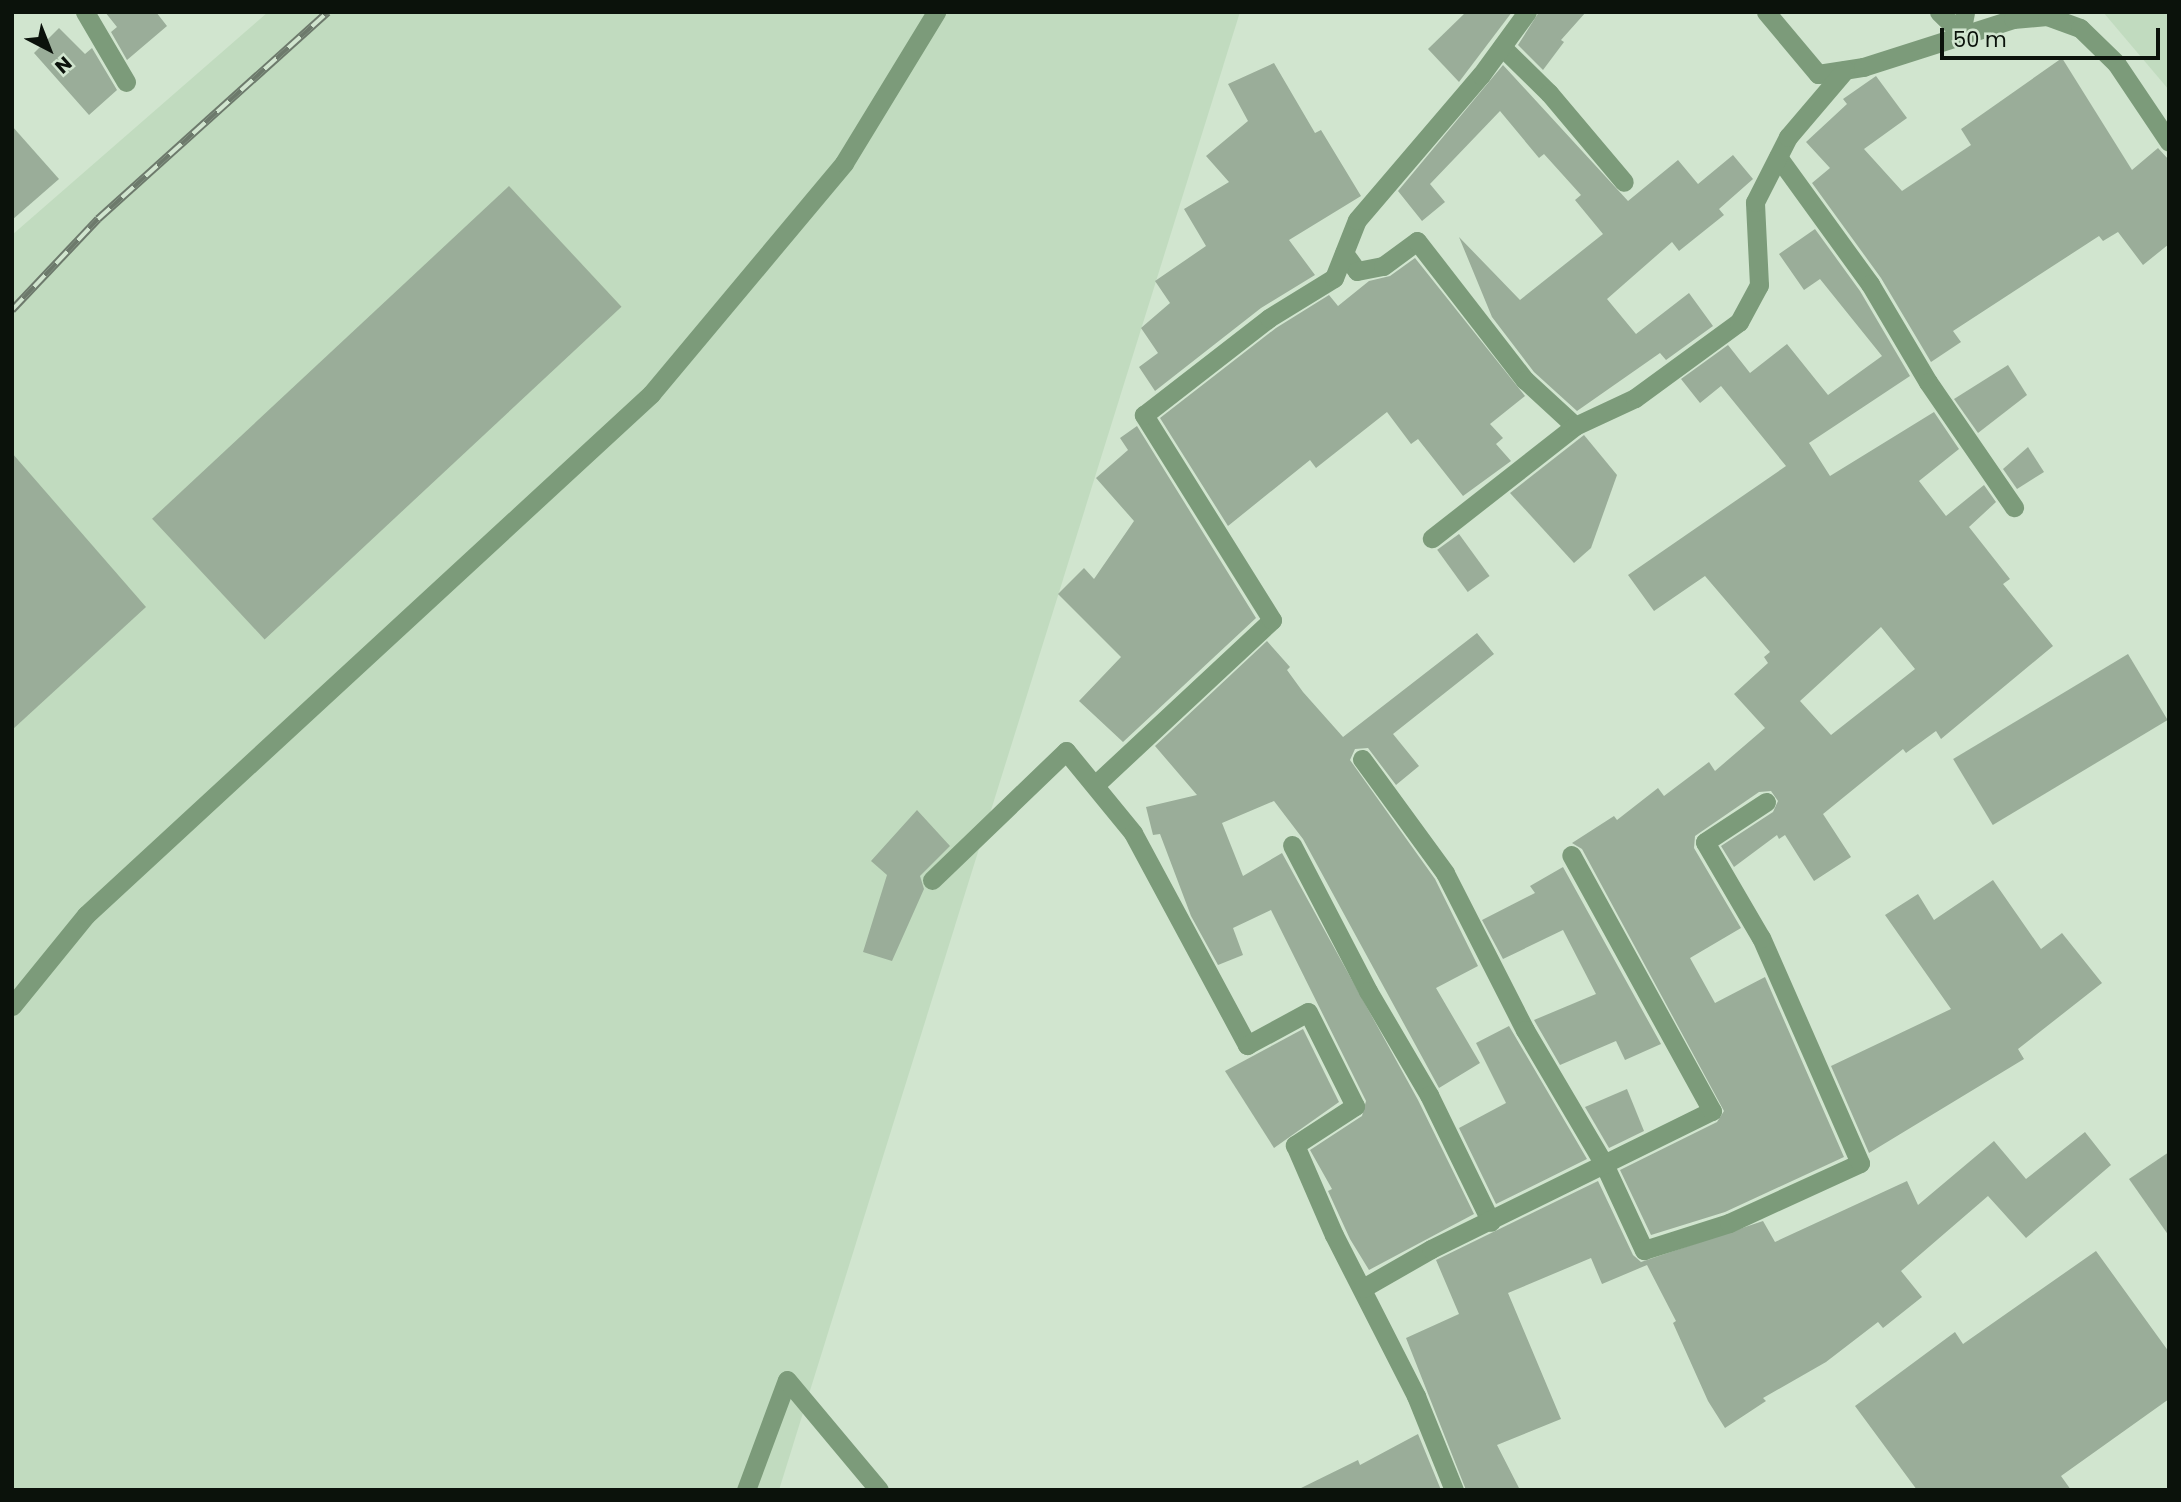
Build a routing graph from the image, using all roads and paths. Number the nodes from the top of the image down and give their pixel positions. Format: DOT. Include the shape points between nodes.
graph roads {
  1 [pos="85,12"];
  2 [pos="936,12"];
  3 [pos="1527,12"];
  4 [pos="1766,12"];
  5 [pos="1939,12"];
  6 [pos="1965,12"];
  7 [pos="1961,33"];
  8 [pos="1502,47"];
  9 [pos="1845,70"];
  10 [pos="125,82"];
  11 [pos="2169,142"];
  12 [pos="1779,157"];
  13 [pos="1624,182"];
  14 [pos="1344,253"];
  15 [pos="1575,426"];
  16 [pos="2014,507"];
  17 [pos="1432,538"];
  18 [pos="1362,759"];
  19 [pos="1095,785"];
  20 [pos="1766,802"];
  21 [pos="1293,845"];
  22 [pos="1571,855"];
  23 [pos="932,880"];
  24 [pos="12,1006"];
  25 [pos="1604,1164"];
  26 [pos="1491,1222"];
  27 [pos="1363,1288"];
  28 [pos="746,1490"];
  29 [pos="879,1490"];
  30 [pos="1454,1490"];
  1 -- 10 [label="street"];
  2 -- 24 [label="street" via="844,163 651,394 86,915"];
  3 -- 8 [label="street"];
  4 -- 9 [label="street" via="1818,74"];
  5 -- 7 [label="street"];
  6 -- 7 [label="street"];
  7 -- 9 [label="street"];
  7 -- 11 [label="street" via="2013,19 2047,16 2080,28 2116,63"];
  8 -- 13 [label="street" via="1549,93"];
  8 -- 14 [label="street" via="1357,220"];
  9 -- 12 [label="street" via="1788,137"];
  12 -- 15 [label="street" via="1755,202 1759,285 1739,322 1635,398"];
  12 -- 16 [label="street" via="1870,284 1928,382"];
  14 -- 15 [label="street" via="1357,271 1383,265 1417,241 1525,380"];
  14 -- 19 [label="street" via="1334,278 1269,318 1144,415 1272,620"];
  15 -- 17 [label="street"];
  18 -- 25 [label="street" via="1445,873 1525,1030"];
  19 -- 23 [label="street" via="1066,751"];
  19 -- 27 [label="street" via="1133,833 1247,1045 1308,1012 1326,1044 1355,1106 1295,1145"];
  20 -- 25 [label="street" via="1705,842 1761,938 1860,1163 1729,1223 1644,1250"];
  21 -- 26 [label="street" via="1368,991 1429,1095"];
  22 -- 25 [label="street" via="1712,1111"];
  25 -- 26 [label="street"];
  26 -- 27 [label="street"];
  27 -- 30 [label="street" via="1416,1396"];
  28 -- 29 [label="street" via="787,1380"];
}
